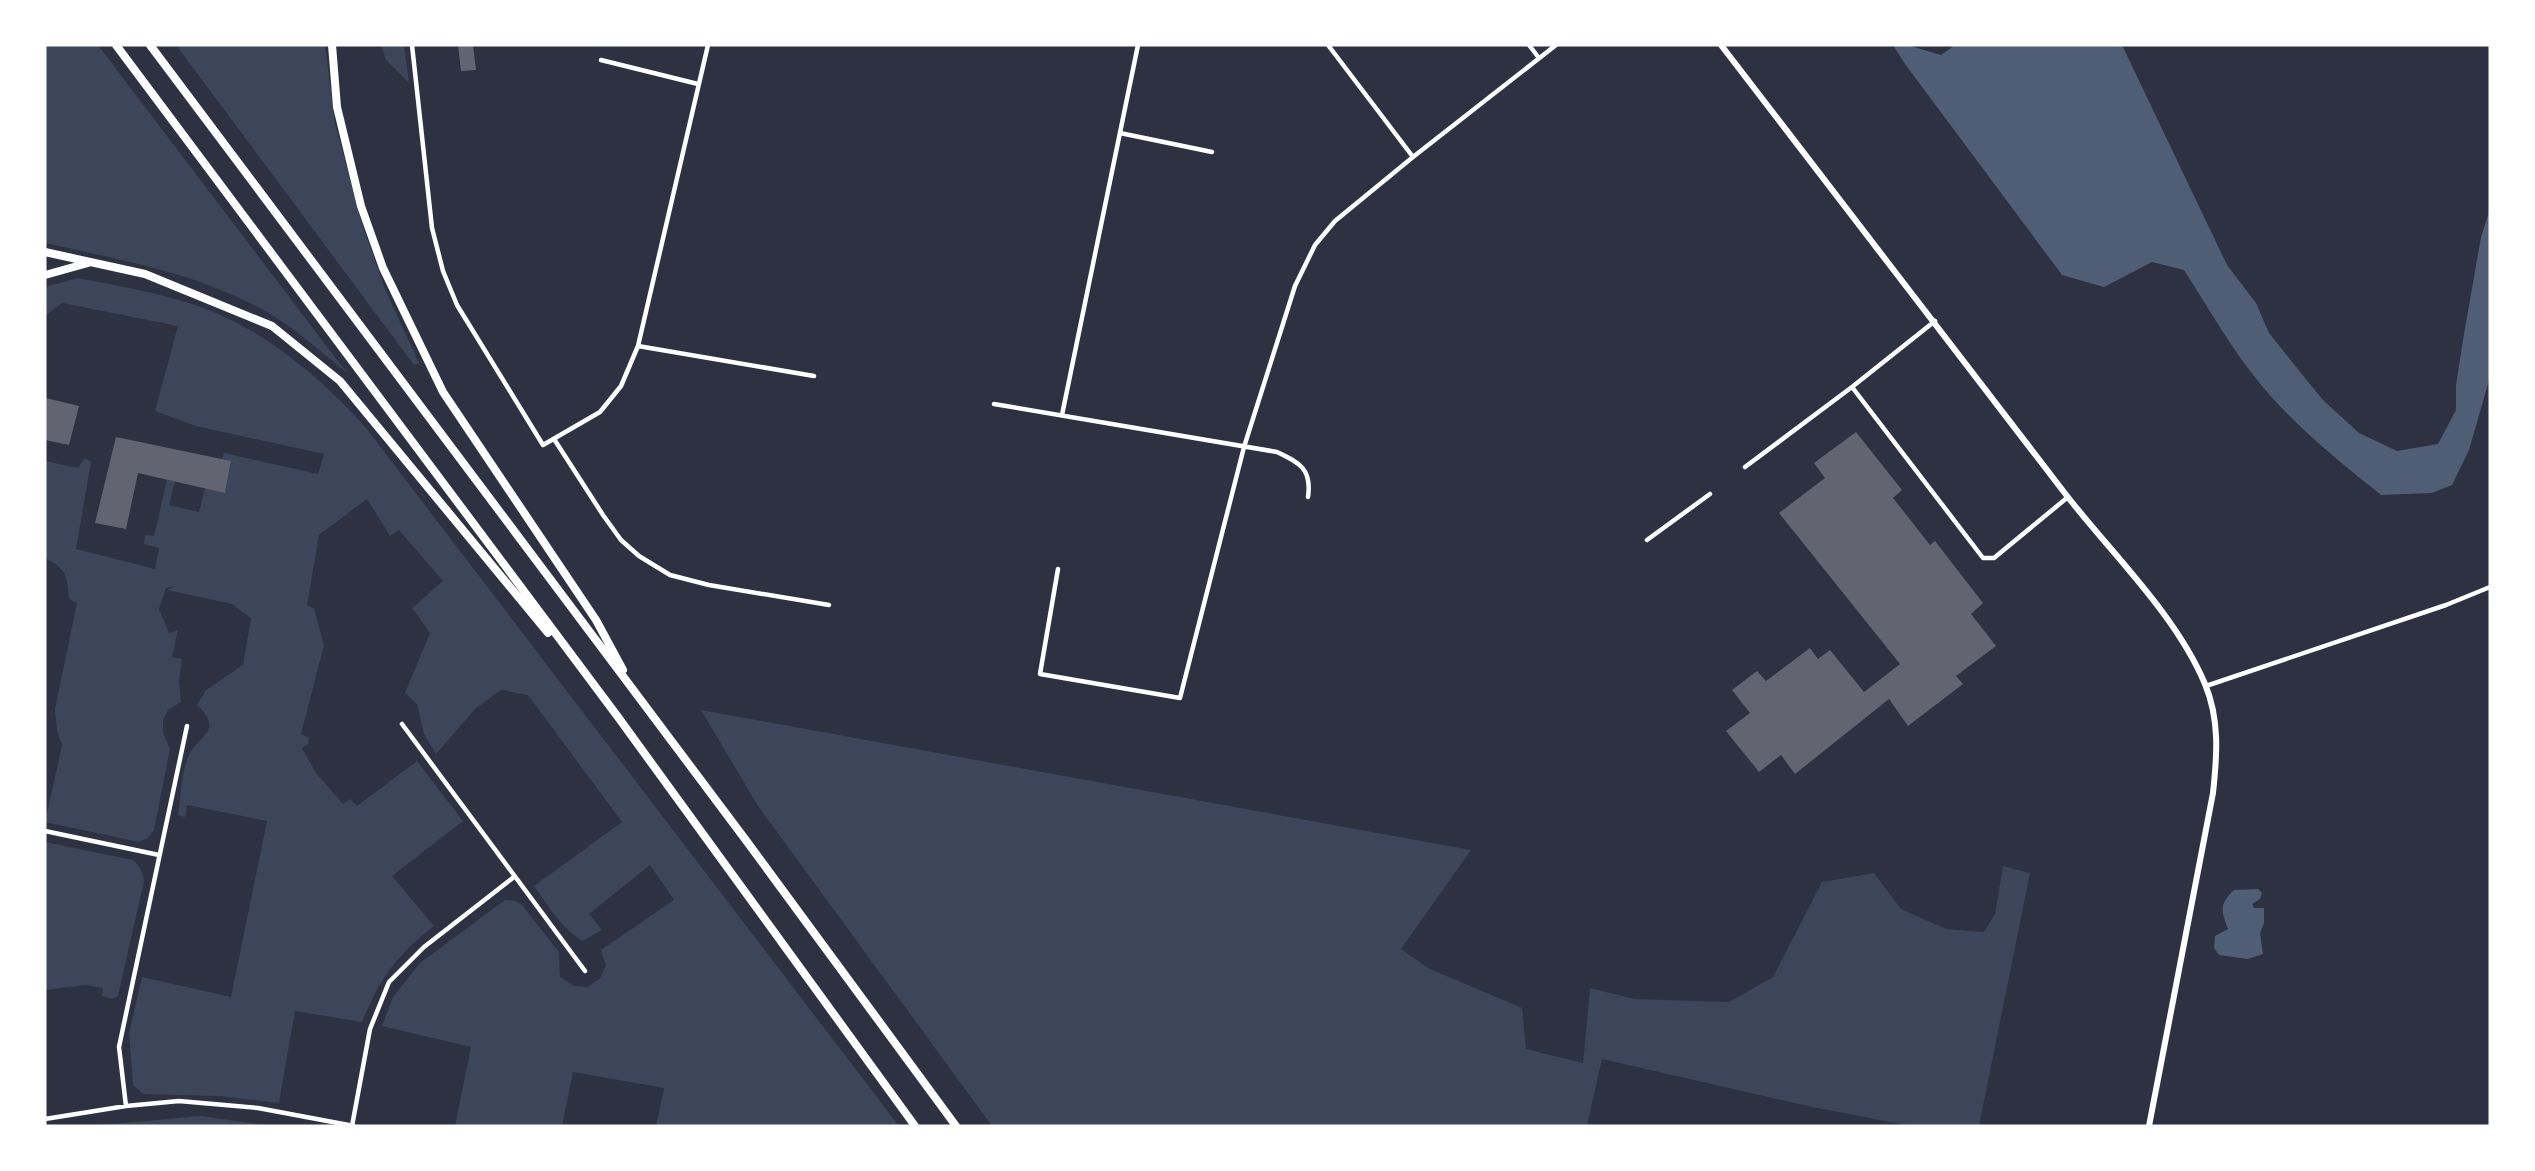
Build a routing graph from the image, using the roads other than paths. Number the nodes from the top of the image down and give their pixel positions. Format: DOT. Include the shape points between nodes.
graph roads {
  1 [pos="116,45"];
  2 [pos="150,45"];
  3 [pos="332,45"];
  4 [pos="412,45"];
  5 [pos="708,45"];
  6 [pos="1138,45"];
  7 [pos="1328,45"];
  8 [pos="1529,45"];
  9 [pos="1556,45"];
  10 [pos="1721,45"];
  11 [pos="1539,58"];
  12 [pos="601,60"];
  13 [pos="698,84"];
  14 [pos="1120,133"];
  15 [pos="1212,152"];
  16 [pos="1413,157"];
  17 [pos="45,252"];
  18 [pos="88,263"];
  19 [pos="45,275"];
  20 [pos="1935,321"];
  21 [pos="638,346"];
  22 [pos="814,376"];
  23 [pos="1852,387"];
  24 [pos="994,404"];
  25 [pos="1062,415"];
  26 [pos="554,439"];
  27 [pos="1244,447"];
  28 [pos="1745,467"];
  29 [pos="1710,494"];
  30 [pos="1308,497"];
  31 [pos="2068,497"];
  32 [pos="1647,540"];
  33 [pos="1058,569"];
  34 [pos="2490,587"];
  35 [pos="829,605"];
  36 [pos="2206,686"];
  37 [pos="638,696"];
  38 [pos="618,717"];
  39 [pos="402,724"];
  40 [pos="187,726"];
  41 [pos="45,831"];
  42 [pos="159,855"];
  43 [pos="514,877"];
  44 [pos="585,971"];
  45 [pos="126,1106"];
  46 [pos="45,1119"];
  47 [pos="353,1126"];
  48 [pos="915,1126"];
  49 [pos="956,1126"];
  50 [pos="2149,1126"];
  1 -- 38 [label="highway"];
  2 -- 37 [label="highway"];
  3 -- 37 [label="highway" via="337,107 361,206 383,268 443,392 596,620"];
  4 -- 26 [label="street" via="432,228 443,271 457,305 543,445"];
  5 -- 13 [label="street"];
  6 -- 14 [label="street"];
  7 -- 16 [label="street"];
  8 -- 11 [label="street"];
  9 -- 11 [label="street"];
  10 -- 20 [label="street"];
  11 -- 16 [label="street"];
  12 -- 13 [label="street"];
  13 -- 21 [label="street"];
  14 -- 15 [label="street"];
  14 -- 25 [label="street"];
  16 -- 27 [label="street" via="1335,221 1315,244 1295,286"];
  17 -- 18 [label="highway"];
  18 -- 19 [label="highway"];
  18 -- 38 [label="highway" via="145,274 272,326 340,381"];
  20 -- 23 [label="street"];
  20 -- 31 [label="street"];
  21 -- 22 [label="street"];
  21 -- 26 [label="street" via="621,386 600,412"];
  23 -- 28 [label="street"];
  23 -- 31 [label="street" via="1983,558 1994,558"];
  24 -- 25 [label="street"];
  25 -- 27 [label="street"];
  26 -- 35 [label="street" via="621,540 670,575"];
  27 -- 30 [label="street" via="1277,452 1296,461 1309,480"];
  27 -- 33 [label="street" via="1180,698 1040,674"];
  29 -- 32 [label="street"];
  31 -- 36 [label="street" via="2164,617"];
  34 -- 36 [label="street"];
  36 -- 50 [label="street" via="2215,719 2213,793"];
  37 -- 49 [label="highway"];
  38 -- 48 [label="highway"];
  39 -- 43 [label="street"];
  40 -- 42 [label="street"];
  41 -- 42 [label="street"];
  42 -- 45 [label="street" via="119,1047"];
  43 -- 44 [label="street"];
  43 -- 47 [label="street" via="424,947 389,982 370,1029"];
  45 -- 46 [label="street"];
  45 -- 47 [label="street" via="179,1101 258,1108"];
}
